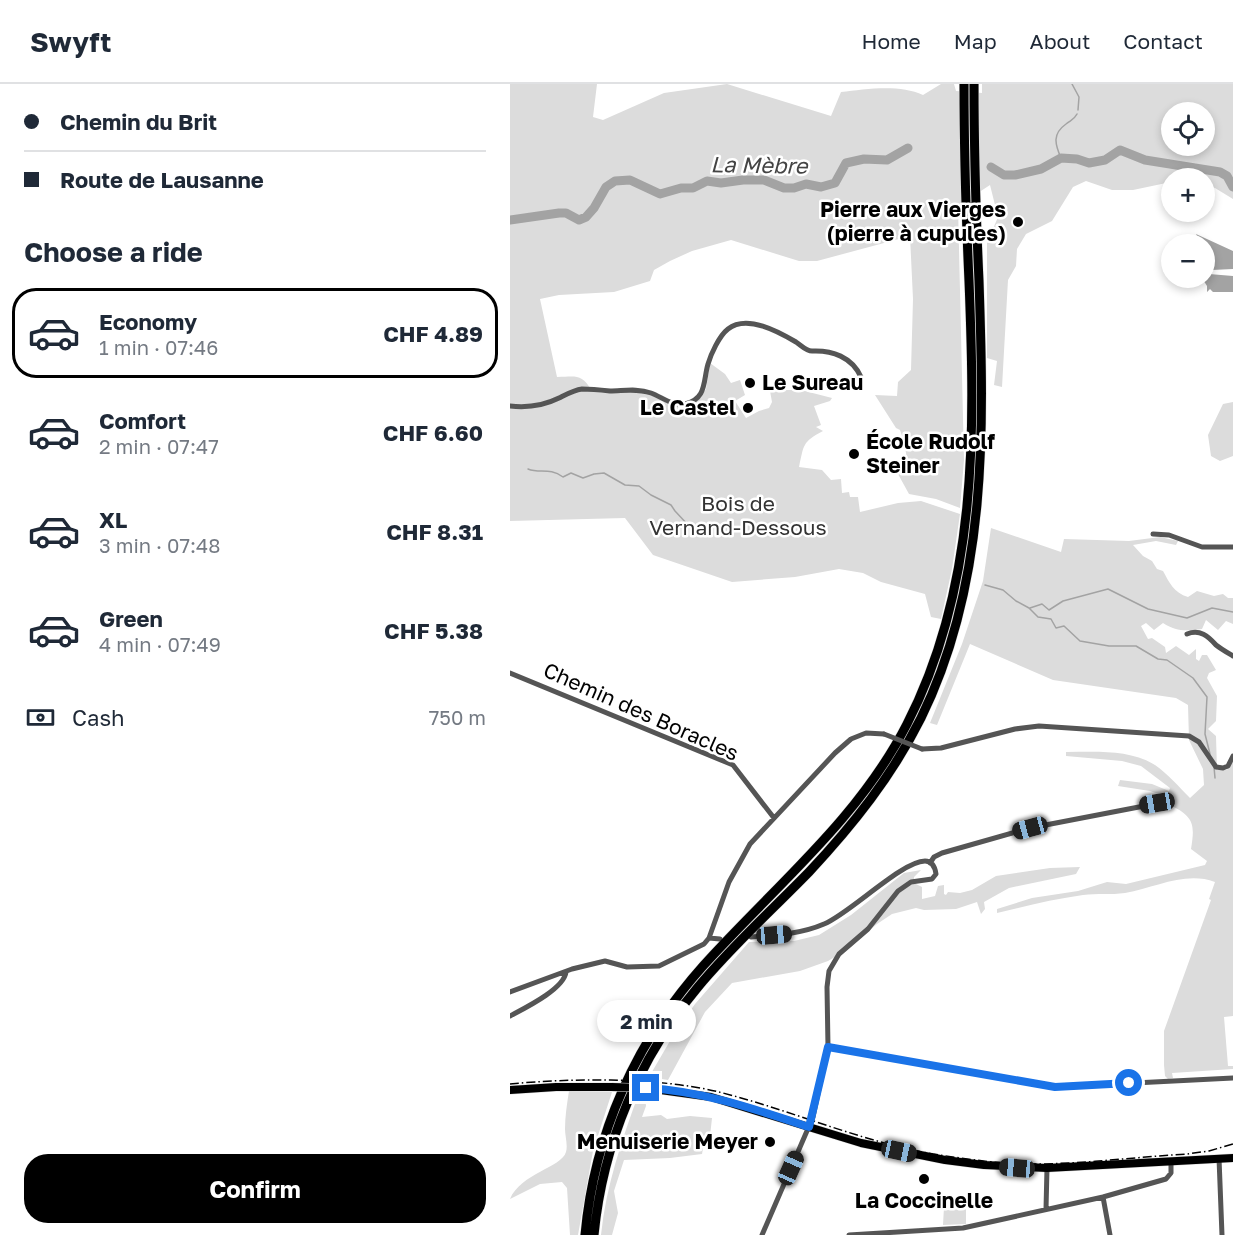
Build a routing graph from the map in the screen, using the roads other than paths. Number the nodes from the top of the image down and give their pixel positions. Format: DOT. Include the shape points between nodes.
graph roads {
  1 [pos="969,85"];
  2 [pos="971,203"];
  3 [pos="861,377"];
  4 [pos="510,406"];
  5 [pos="1153,534"];
  6 [pos="1233,547"];
  7 [pos="951,625"];
  8 [pos="1187,634"];
  9 [pos="1233,656"];
  10 [pos="510,673"];
  11 [pos="1233,756"];
  12 [pos="1170,801"];
  13 [pos="774,819"];
  14 [pos="930,863"];
  15 [pos="751,937"];
  16 [pos="709,938"];
  17 [pos="720,939"];
  18 [pos="566,972"];
  19 [pos="510,992"];
  20 [pos="510,1016"];
  21 [pos="828,1047"];
  22 [pos="1233,1078"];
  23 [pos="510,1090"];
  24 [pos="809,1127"];
  25 [pos="1218,1158"];
  26 [pos="1233,1158"];
  27 [pos="1172,1161"];
  28 [pos="1047,1168"];
  29 [pos="1103,1197"];
  30 [pos="1046,1209"];
  31 [pos="963,1228"];
  32 [pos="585,1235"];
  33 [pos="594,1235"];
  34 [pos="762,1235"];
  35 [pos="849,1235"];
  36 [pos="963,1235"];
  37 [pos="1110,1235"];
  38 [pos="1222,1235"];
  1 -- 2 [label="highway"];
  2 -- 7 [label="highway" via="971,453 968,506"];
  2 -- 7 [label="highway" via="982,394 977,510 968,575"];
  3 -- 4 [label="street" via="851,362 840,356 822,350 808,351 770,329 743,323 723,334 708,362 705,389 691,402 673,403 636,390 582,389 540,405"];
  5 -- 6 [label="street" via="1169,535 1202,547"];
  7 -- 32 [label="highway" via="913,712 872,783 819,847 693,978 640,1053 602,1143"];
  7 -- 33 [label="highway" via="940,675 922,716 879,788 831,848 700,984 656,1045 611,1146"];
  8 -- 9 [label="street" via="1206,635"];
  10 -- 13 [label="street, Chemin des Boracles" via="733,765"];
  11 -- 13 [label="street, bridge" via="1228,766 1221,768 1215,767 1199,742 1189,736 1039,726 922,749 884,734 866,733 851,739 835,753"];
  12 -- 14 [label="street" via="1030,828 942,853"];
  13 -- 16 [label="street" via="738,863"];
  14 -- 15 [label="street" via="922,861 900,872 826,923 801,932"];
  14 -- 21 [label="street" via="936,873 930,880 911,882 898,891 834,963 827,987"];
  16 -- 17 [label="street"];
  16 -- 18 [label="street" via="685,955 659,966 627,967 605,961"];
  18 -- 19 [label="street"];
  18 -- 20 [label="street" via="557,986"];
  21 -- 22 [label="street" via="1055,1087"];
  21 -- 24 [label="street"];
  23 -- 24 [label="main road, bridge" via="556,1087 679,1091 722,1099"];
  24 -- 28 [label="main road" via="861,1143 945,1160"];
  24 -- 34 [label="street"];
  25 -- 26 [label="main road"];
  25 -- 27 [label="main road"];
  25 -- 38 [label="street"];
  27 -- 28 [label="main road"];
  27 -- 29 [label="street" via="1166,1179"];
  28 -- 30 [label="street"];
  29 -- 30 [label="street"];
  29 -- 37 [label="street"];
  30 -- 31 [label="street"];
  31 -- 35 [label="street"];
  31 -- 36 [label="street"];
}
